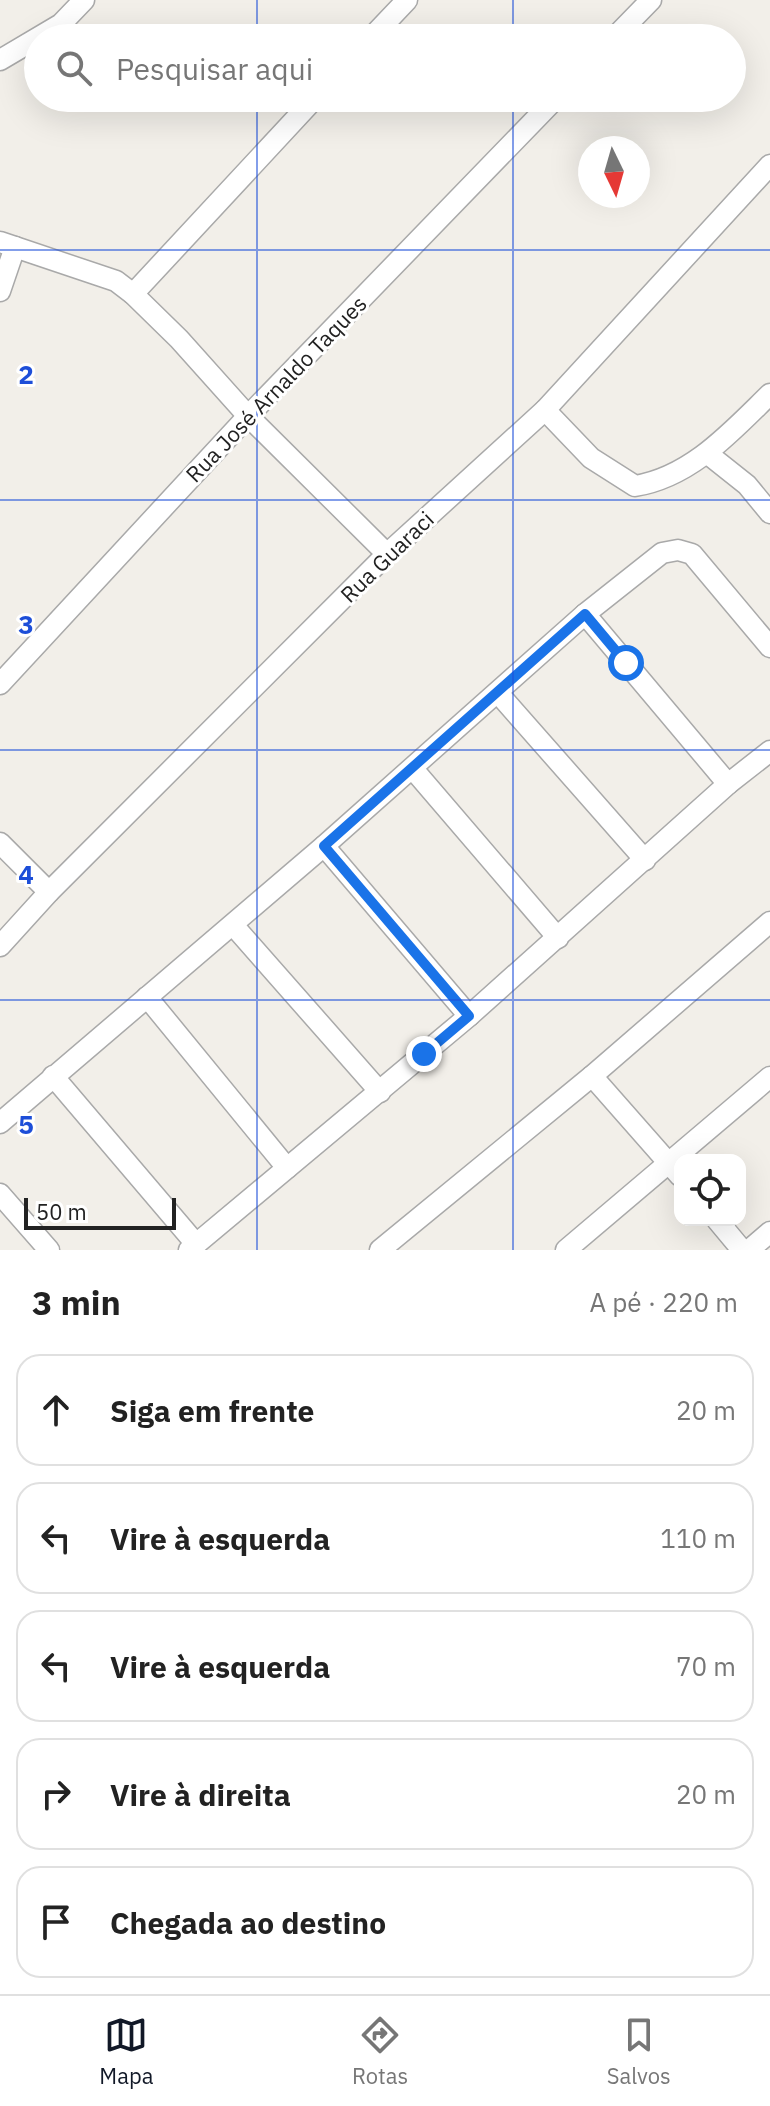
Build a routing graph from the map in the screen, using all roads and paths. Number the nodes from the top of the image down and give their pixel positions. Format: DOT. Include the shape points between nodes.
graph roads {
  1 [pos="84,0"];
  2 [pos="407,0"];
  3 [pos="651,0"];
  4 [pos="61,24"];
  5 [pos="384,24"];
  6 [pos="628,24"];
  7 [pos="24,46"];
  8 [pos="0,60"];
  9 [pos="302,112"];
  10 [pos="542,112"];
  11 [pos="770,165"];
  12 [pos="8,244"];
  13 [pos="0,291"];
  14 [pos="133,294"];
  15 [pos="770,394"];
  16 [pos="545,410"];
  17 [pos="248,416"];
  18 [pos="708,454"];
  19 [pos="770,513"];
  20 [pos="387,554"];
  21 [pos="585,614"];
  22 [pos="770,647"];
  23 [pos="0,684"];
  24 [pos="498,693"];
  25 [pos="770,751"];
  26 [pos="413,769"];
  27 [pos="728,784"];
  28 [pos="0,843"];
  29 [pos="324,846"];
  30 [pos="645,860"];
  31 [pos="49,892"];
  32 [pos="770,922"];
  33 [pos="233,925"];
  34 [pos="558,938"];
  35 [pos="0,946"];
  36 [pos="147,997"];
  37 [pos="469,1016"];
  38 [pos="53,1076"];
  39 [pos="592,1076"];
  40 [pos="770,1077"];
  41 [pos="380,1092"];
  42 [pos="0,1123"];
  43 [pos="691,1154"];
  44 [pos="287,1168"];
  45 [pos="674,1169"];
  46 [pos="674,1171"];
  47 [pos="0,1194"];
  48 [pos="722,1226"];
  49 [pos="770,1232"];
  50 [pos="192,1247"];
  51 [pos="49,1250"];
  52 [pos="380,1250"];
  53 [pos="566,1250"];
  54 [pos="742,1250"];
  55 [pos="749,1250"];
  1 -- 4 [label="street"];
  2 -- 5 [label="street"];
  3 -- 6 [label="street"];
  7 -- 8 [label="street"];
  9 -- 14 [label="street"];
  10 -- 17 [label="street, Rua José Arnaldo Taques"];
  11 -- 16 [label="street, Rua Guaraci"];
  12 -- 13 [label="street"];
  12 -- 14 [label="street" via="116,281"];
  14 -- 17 [label="street"];
  15 -- 18 [label="street"];
  16 -- 18 [label="street" via="591,458 635,486 653,483"];
  16 -- 20 [label="street, Rua Guaraci"];
  17 -- 20 [label="street"];
  17 -- 23 [label="street, Rua José Arnaldo Taques"];
  18 -- 19 [label="street" via="747,485"];
  20 -- 31 [label="street, Rua Guaraci"];
  21 -- 22 [label="street" via="662,553 678,550 692,554"];
  21 -- 24 [label="street"];
  21 -- 27 [label="street"];
  24 -- 26 [label="street"];
  24 -- 30 [label="street"];
  25 -- 27 [label="street"];
  26 -- 29 [label="street"];
  26 -- 34 [label="street"];
  27 -- 30 [label="street"];
  28 -- 31 [label="street"];
  29 -- 33 [label="street"];
  29 -- 37 [label="street"];
  30 -- 34 [label="street"];
  31 -- 35 [label="street, Rua Guaraci"];
  32 -- 39 [label="street"];
  33 -- 36 [label="street"];
  33 -- 41 [label="street"];
  34 -- 37 [label="street"];
  36 -- 38 [label="street"];
  36 -- 44 [label="street"];
  37 -- 41 [label="street"];
  38 -- 42 [label="street"];
  38 -- 50 [label="street"];
  39 -- 45 [label="street"];
  39 -- 52 [label="street"];
  40 -- 43 [label="street"];
  41 -- 44 [label="street"];
  44 -- 50 [label="street"];
  46 -- 53 [label="street"];
  47 -- 51 [label="street"];
  48 -- 54 [label="street"];
  49 -- 55 [label="street"];
}
